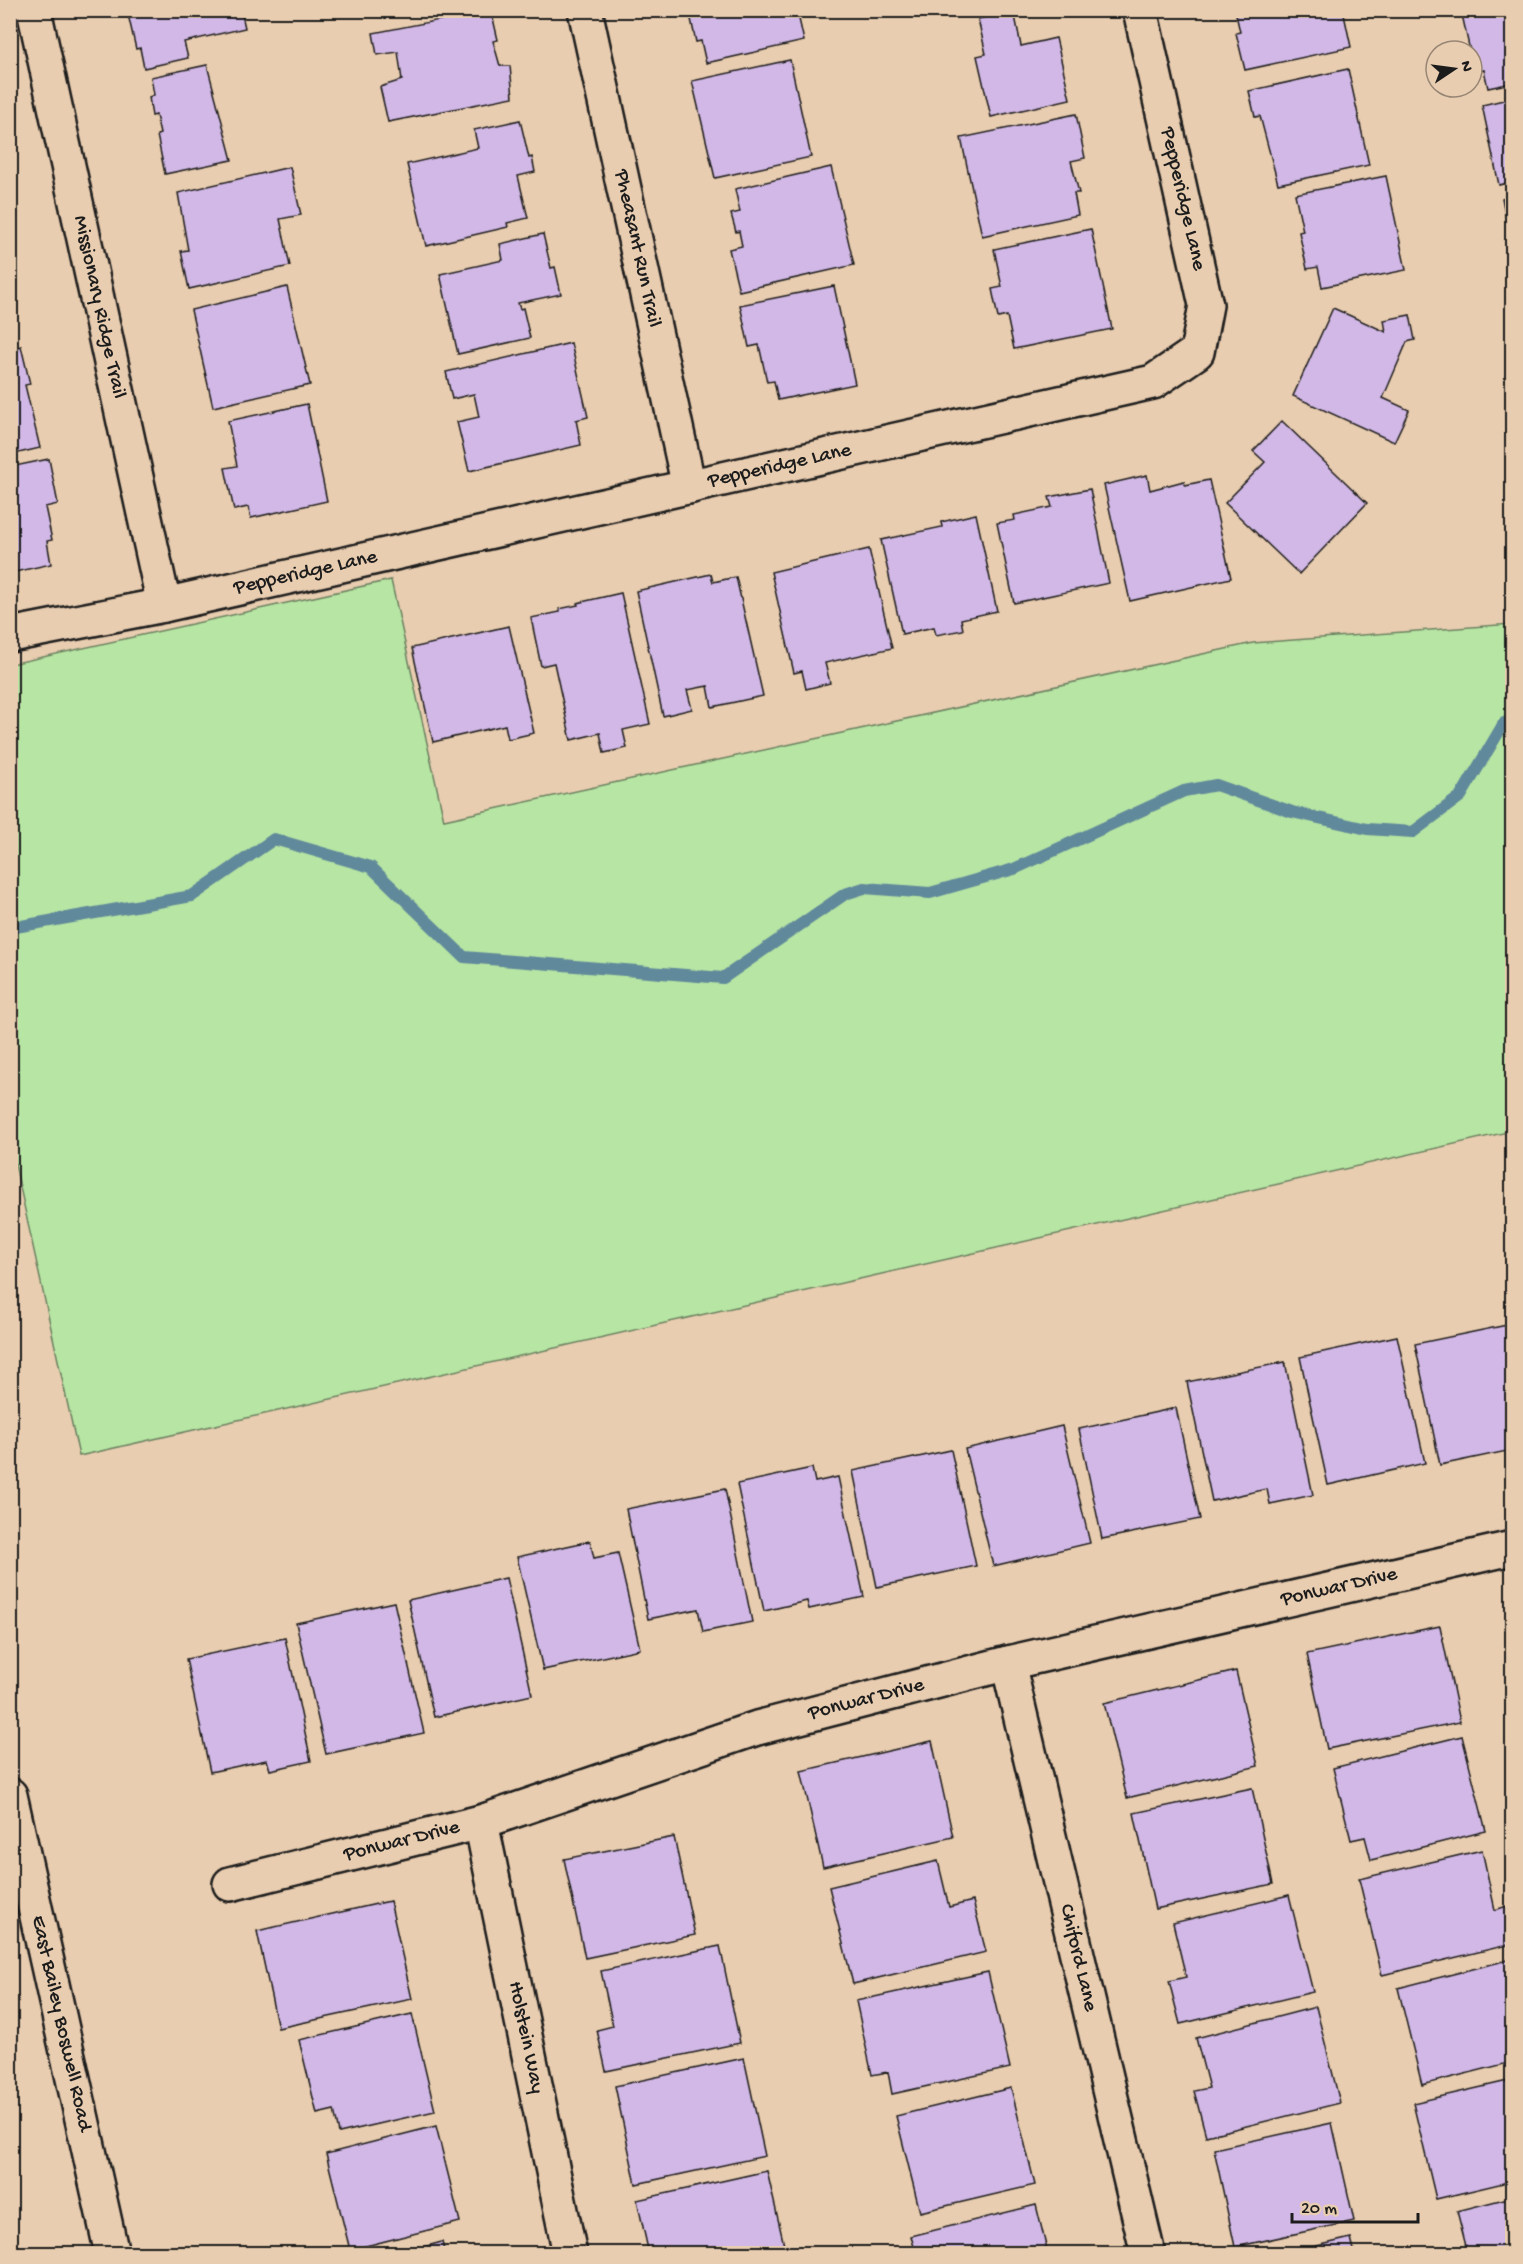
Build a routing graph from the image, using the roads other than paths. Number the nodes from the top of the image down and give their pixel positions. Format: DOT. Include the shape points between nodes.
graph roads {
  1 [pos="34,10"];
  2 [pos="585,10"];
  3 [pos="1140,10"];
  4 [pos="689,487"];
  5 [pos="164,605"];
  6 [pos="10,635"];
  7 [pos="1512,1548"];
  8 [pos="1008,1663"];
  9 [pos="10,1794"];
  10 [pos="481,1822"];
  11 [pos="230,1884"];
  12 [pos="112,2253"];
  13 [pos="570,2253"];
  14 [pos="1148,2253"];
  1 -- 5 [label="street, Missionary Ridge Trail"];
  2 -- 4 [label="street, Pheasant Run Trail"];
  3 -- 4 [label="street, Pepperidge Lane" via="1206,304 1197,352 1153,382"];
  4 -- 5 [label="street, Pepperidge Lane"];
  5 -- 6 [label="street, Pepperidge Lane"];
  7 -- 8 [label="street, Ponwar Drive"];
  8 -- 10 [label="street, Ponwar Drive" via="757,1728"];
  8 -- 14 [label="street, Chiford Lane"];
  9 -- 12 [label="street, East Bailey Boswell Road"];
  10 -- 11 [label="street, Ponwar Drive"];
  10 -- 13 [label="street, Holstein Way"];
}
